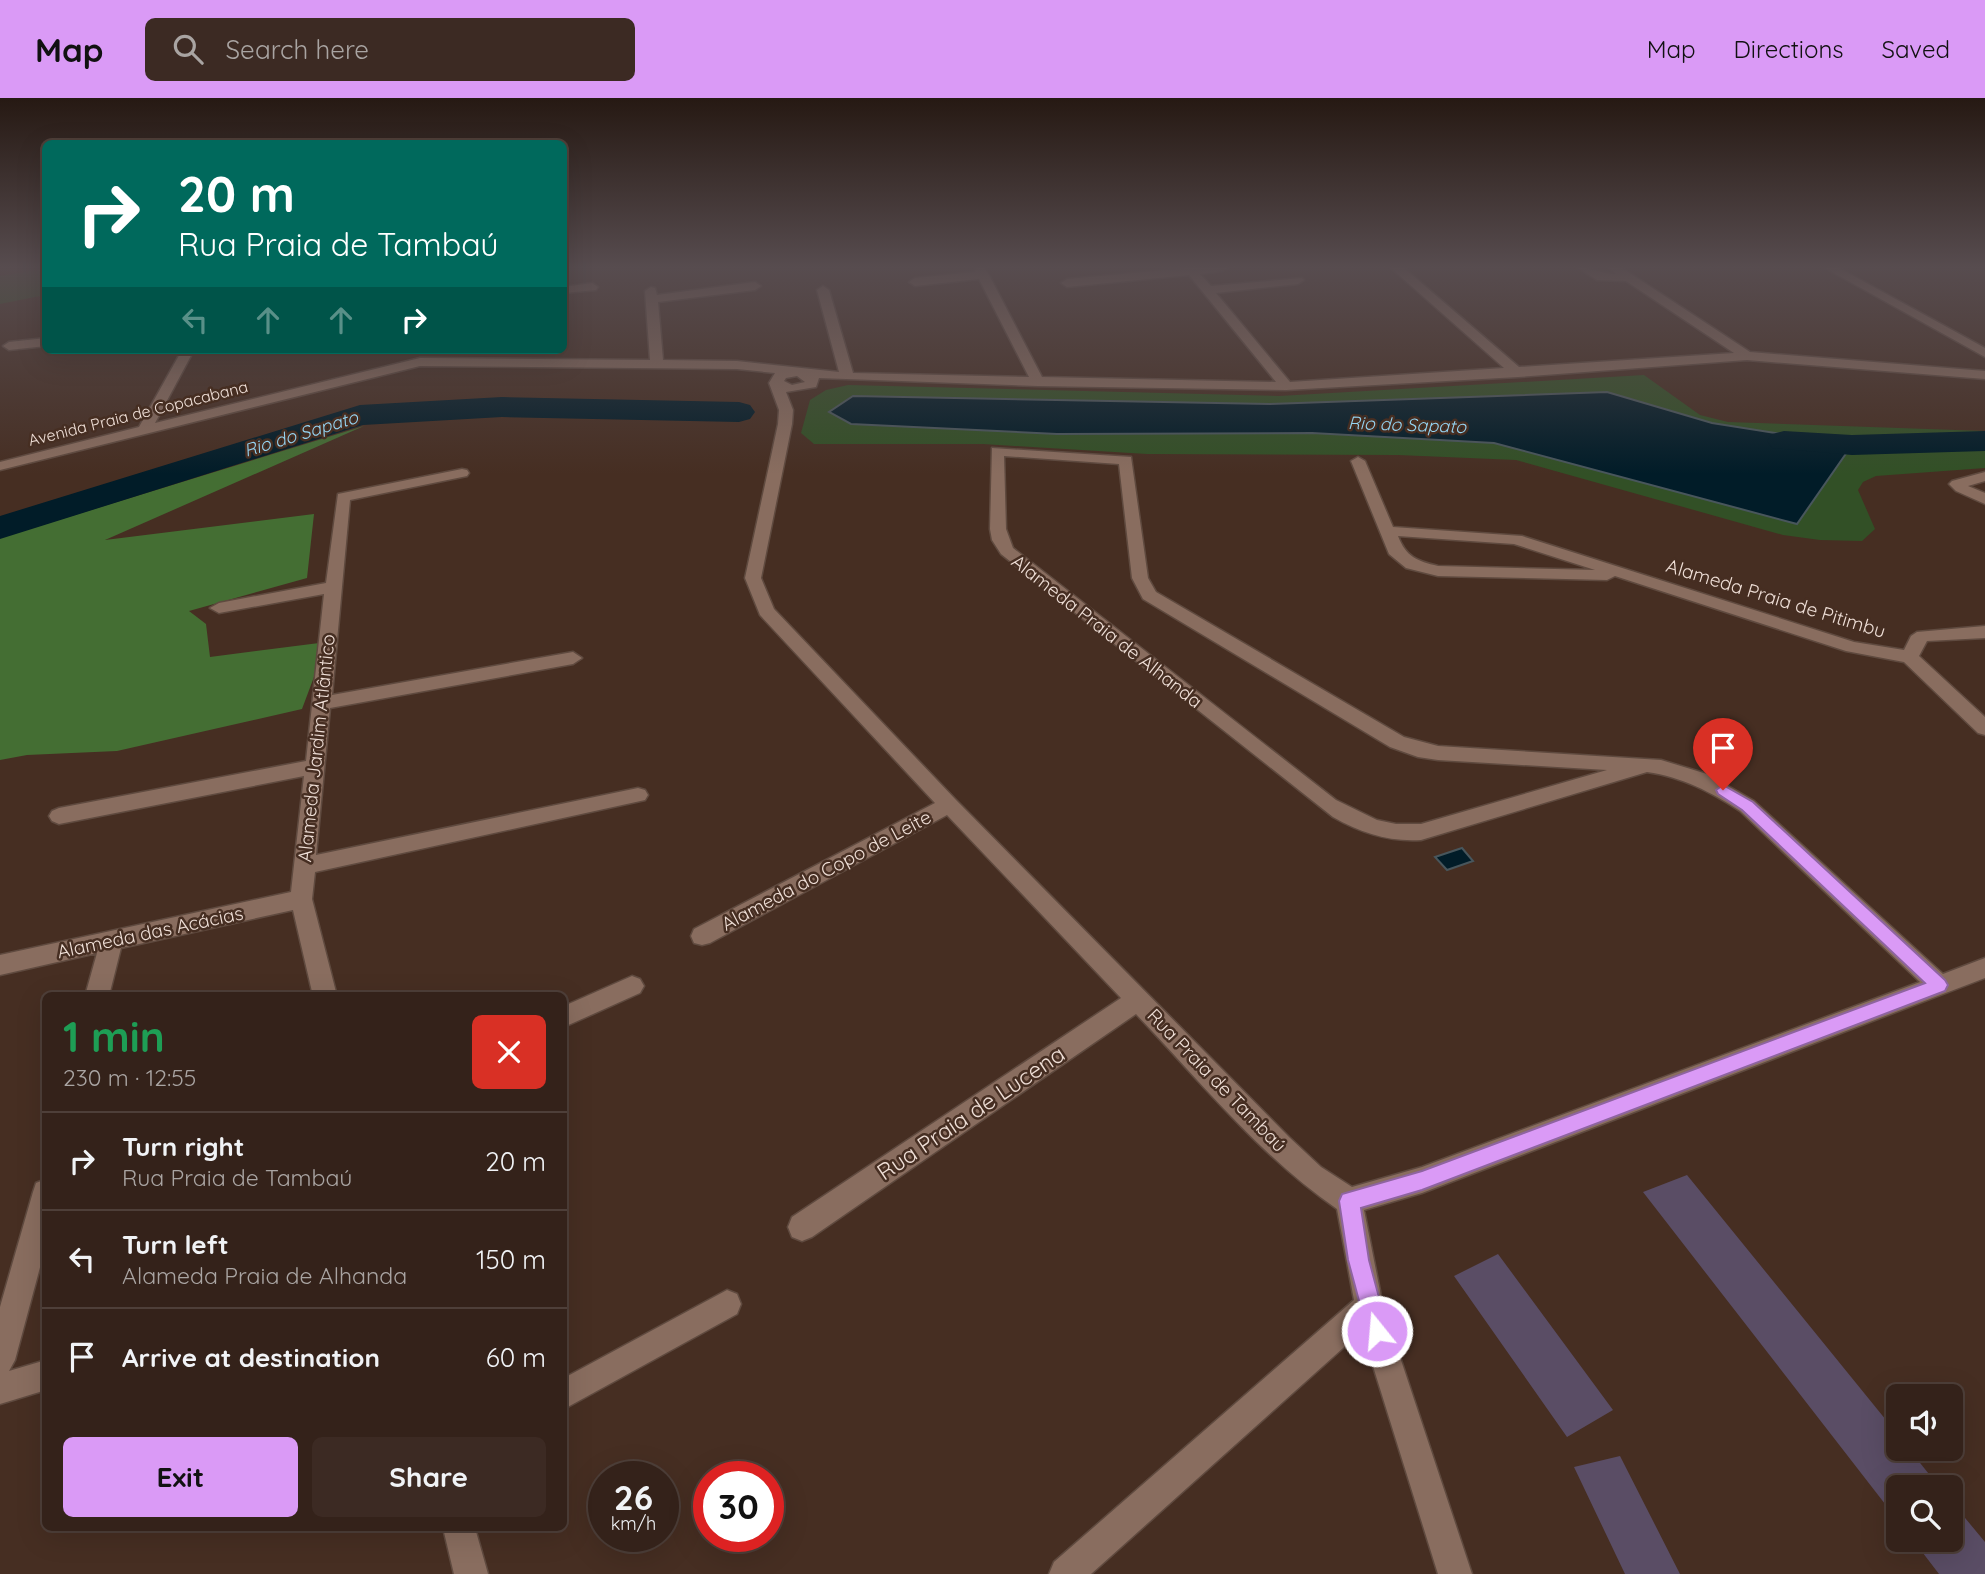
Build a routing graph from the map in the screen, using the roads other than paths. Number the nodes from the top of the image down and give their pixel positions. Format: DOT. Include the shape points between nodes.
graph roads {
  1 [pos="655,337"];
  2 [pos="836,337"];
  3 [pos="1015,337"];
  4 [pos="1246,337"];
  5 [pos="1476,337"];
  6 [pos="1718,337"];
  7 [pos="1956,337"];
  8 [pos="42,342"];
  9 [pos="1985,353"];
  10 [pos="186,354"];
  11 [pos="422,356"];
  12 [pos="1747,356"];
  13 [pos="0,358"];
  14 [pos="657,365"];
  15 [pos="700,366"];
  16 [pos="799,372"];
  17 [pos="1518,373"];
  18 [pos="1985,375"];
  19 [pos="847,377"];
  20 [pos="1038,382"];
  21 [pos="776,384"];
  22 [pos="1286,386"];
  23 [pos="806,387"];
  24 [pos="786,410"];
  25 [pos="145,429"];
  26 [pos="1358,461"];
  27 [pos="0,466"];
  28 [pos="462,473"];
  29 [pos="1985,476"];
  30 [pos="1985,499"];
  31 [pos="1387,531"];
  32 [pos="1631,576"];
  33 [pos="333,587"];
  34 [pos="219,608"];
  35 [pos="1985,632"];
  36 [pos="1910,657"];
  37 [pos="573,658"];
  38 [pos="321,703"];
  39 [pos="1985,728"];
  40 [pos="1647,765"];
  41 [pos="313,767"];
  42 [pos="638,795"];
  43 [pos="949,805"];
  44 [pos="59,816"];
  45 [pos="304,866"];
  46 [pos="300,899"];
  47 [pos="702,936"];
  48 [pos="112,940"];
  49 [pos="0,965"];
  50 [pos="1985,968"];
  51 [pos="1939,985"];
  52 [pos="632,986"];
  53 [pos="98,992"];
  54 [pos="324,992"];
  55 [pos="1139,999"];
  56 [pos="567,1016"];
  57 [pos="1349,1201"];
  58 [pos="42,1207"];
  59 [pos="802,1227"];
  60 [pos="727,1304"];
  61 [pos="1369,1306"];
  62 [pos="0,1360"];
  63 [pos="42,1376"];
  64 [pos="0,1389"];
  65 [pos="567,1392"];
  66 [pos="460,1531"];
  67 [pos="471,1574"];
  68 [pos="1066,1574"];
  69 [pos="1455,1574"];
  1 -- 14 [label="street"];
  2 -- 19 [label="street"];
  3 -- 20 [label="street"];
  4 -- 22 [label="street"];
  5 -- 17 [label="street"];
  6 -- 12 [label="street"];
  7 -- 9 [label="street"];
  8 -- 13 [label="street" via="11,343"];
  10 -- 25 [label="street"];
  11 -- 14 [label="street, Avenida Praia de Copacabana"];
  11 -- 25 [label="street, Avenida Praia de Copacabana"];
  12 -- 17 [label="street, Avenida Praia de Copacabana"];
  12 -- 18 [label="street, Avenida Praia de Copacabana"];
  14 -- 15 [label="street, Avenida Praia de Copacabana"];
  15 -- 16 [label="street, Avenida Praia de Copacabana"];
  15 -- 21 [label="street, Avenida Praia de Copacabana"];
  16 -- 19 [label="street, Avenida Praia de Copacabana"];
  16 -- 21 [label="street" via="781,375"];
  16 -- 23 [label="street" via="813,378"];
  17 -- 22 [label="street, Avenida Praia de Copacabana"];
  19 -- 20 [label="street, Avenida Praia de Copacabana"];
  19 -- 23 [label="street, Avenida Praia de Copacabana"];
  20 -- 22 [label="street, Avenida Praia de Copacabana"];
  21 -- 23 [label="street, Avenida Praia de Copacabana" via="787,389"];
  21 -- 24 [label="street"];
  23 -- 24 [label="street, Rua Praia de Tambaú"];
  24 -- 43 [label="street, Rua Praia de Tambaú" via="755,561 758,595 781,629"];
  25 -- 27 [label="street, Avenida Praia de Copacabana"];
  26 -- 31 [label="street, Alameda Praia de Pitimbu"];
  28 -- 33 [label="street, Alameda Jardim Atlântico" via="343,497"];
  29 -- 30 [label="street" via="1957,484"];
  31 -- 32 [label="street, Alameda Praia de Pitimbu" via="1508,537"];
  31 -- 32 [label="street, Alameda Praia de Pitimbu" via="1397,554 1425,569"];
  32 -- 36 [label="street, Alameda Praia de Pitimbu" via="1852,647"];
  33 -- 34 [label="street"];
  33 -- 38 [label="street, Alameda Jardim Atlântico"];
  35 -- 36 [label="street" via="1923,636"];
  36 -- 39 [label="street"];
  37 -- 38 [label="street"];
  38 -- 41 [label="street, Alameda Jardim Atlântico"];
  40 -- 40 [label="street, Alameda Praia de Alhanda" via="1438,753 1397,742 1149,595 1140,578 1126,460 997,451 998,529 1007,551 1352,820 1400,835 1421,832"];
  40 -- 51 [label="street, Alameda Praia de Alhanda" via="1695,776 1747,806"];
  41 -- 44 [label="street"];
  41 -- 45 [label="street, Alameda Jardim Atlântico"];
  42 -- 45 [label="street"];
  43 -- 47 [label="street, Alameda do Copo de Leite"];
  43 -- 55 [label="street, Rua Praia de Tambaú"];
  45 -- 46 [label="street, Alameda Jardim Atlântico"];
  46 -- 48 [label="street, Alameda das Acácias"];
  46 -- 54 [label="street, Alameda Jardim Atlântico"];
  48 -- 49 [label="street, Alameda das Acácias"];
  48 -- 53 [label="street"];
  50 -- 51 [label="street"];
  51 -- 57 [label="street" via="1422,1181"];
  52 -- 56 [label="street"];
  55 -- 57 [label="street, Rua Praia de Tambaú" via="1280,1146 1312,1176"];
  55 -- 59 [label="street, Rua Praia de Lucena"];
  57 -- 61 [label="street"];
  58 -- 62 [label="street"];
  60 -- 65 [label="street"];
  61 -- 68 [label="street"];
  61 -- 69 [label="street"];
  63 -- 64 [label="street"];
  66 -- 67 [label="street"];
}
